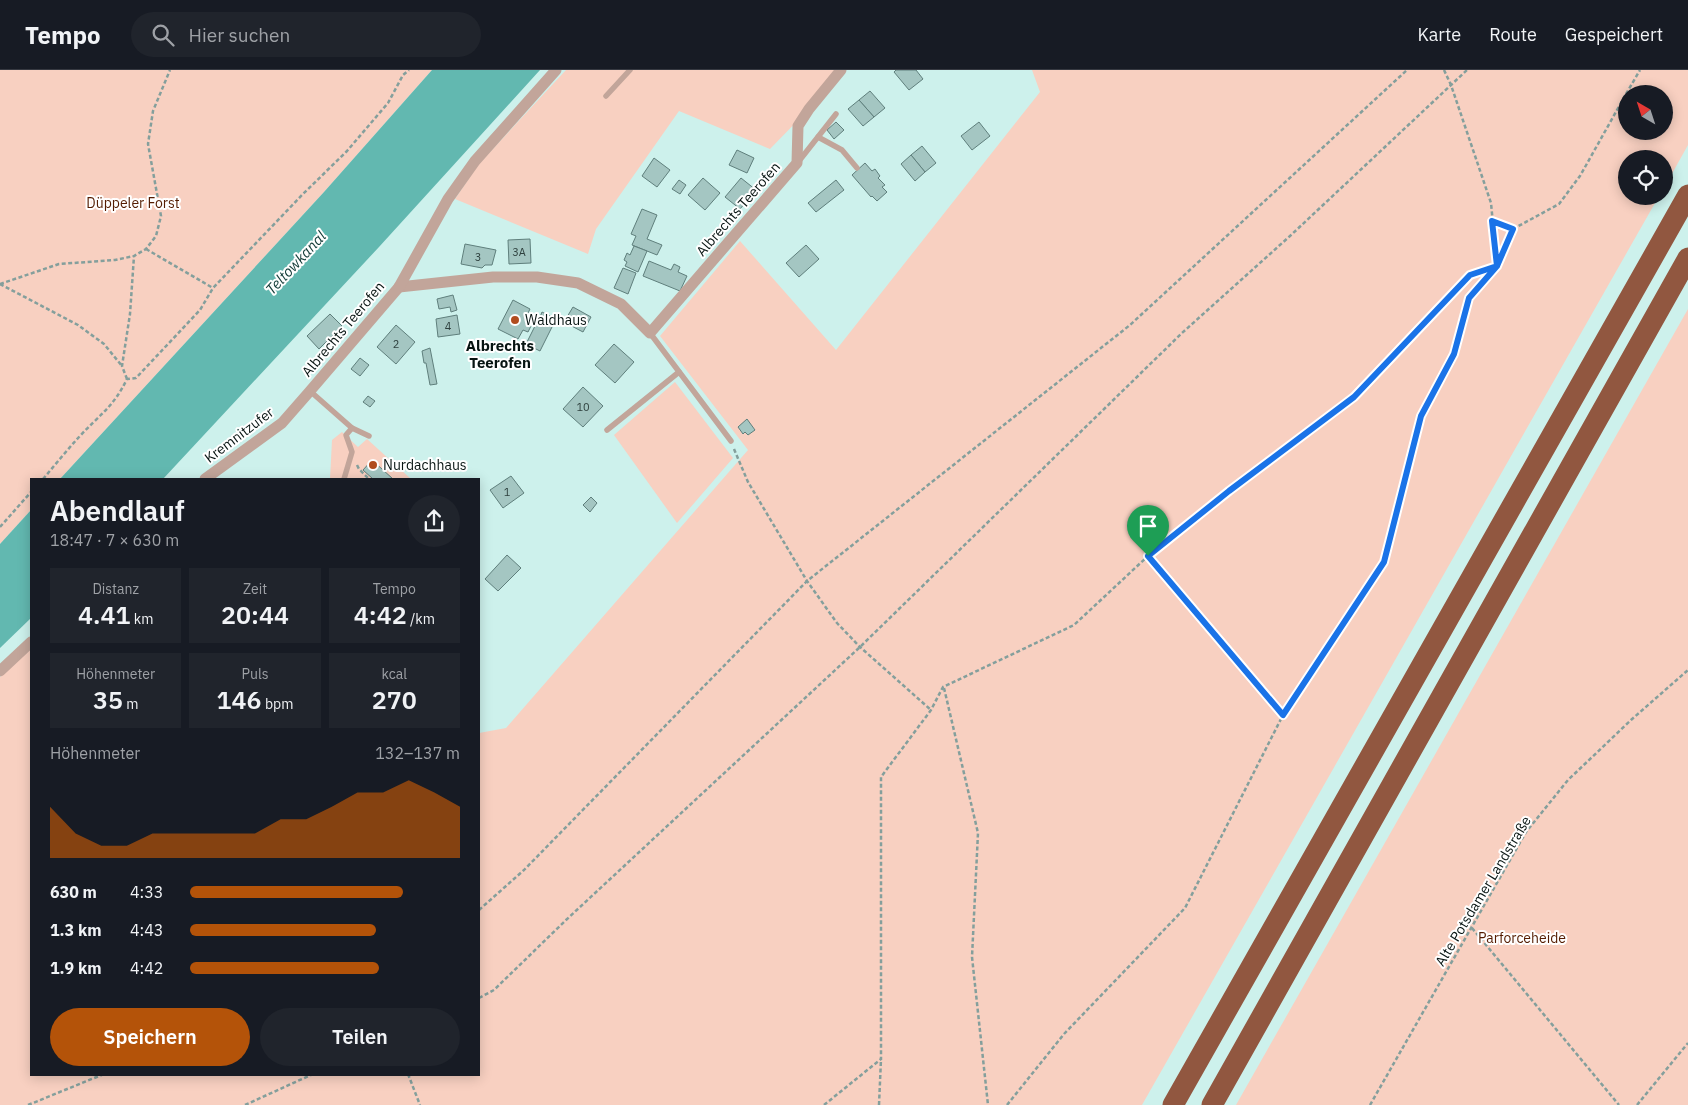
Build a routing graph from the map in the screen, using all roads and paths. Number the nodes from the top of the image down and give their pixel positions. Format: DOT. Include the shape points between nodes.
graph roads {
  1 [pos="170,70"];
  2 [pos="409,70"];
  3 [pos="556,70"];
  4 [pos="630,70"];
  5 [pos="841,70"];
  6 [pos="1407,70"];
  7 [pos="1444,70"];
  8 [pos="1467,70"];
  9 [pos="1640,70"];
  10 [pos="1451,85"];
  11 [pos="1631,85"];
  12 [pos="606,96"];
  13 [pos="1618,108"];
  14 [pos="836,114"];
  15 [pos="818,137"];
  16 [pos="797,163"];
  17 [pos="857,168"];
  18 [pos="1688,195"];
  19 [pos="1492,221"];
  20 [pos="1513,229"];
  21 [pos="146,249"];
  22 [pos="134,256"];
  23 [pos="1688,258"];
  24 [pos="1497,266"];
  25 [pos="0,284"];
  26 [pos="399,287"];
  27 [pos="213,288"];
  28 [pos="655,334"];
  29 [pos="122,366"];
  30 [pos="679,372"];
  31 [pos="127,379"];
  32 [pos="310,391"];
  33 [pos="352,428"];
  34 [pos="607,430"];
  35 [pos="369,436"];
  36 [pos="731,441"];
  37 [pos="352,452"];
  38 [pos="44,478"];
  39 [pos="206,478"];
  40 [pos="344,478"];
  41 [pos="368,478"];
  42 [pos="30,493"];
  43 [pos="0,527"];
  44 [pos="1148,556"];
  45 [pos="807,580"];
  46 [pos="30,643"];
  47 [pos="860,647"];
  48 [pos="1688,670"];
  49 [pos="0,671"];
  50 [pos="943,687"];
  51 [pos="931,710"];
  52 [pos="1283,715"];
  53 [pos="480,909"];
  54 [pos="1472,928"];
  55 [pos="480,997"];
  56 [pos="1688,1043"];
  57 [pos="881,1059"];
  58 [pos="99,1076"];
  59 [pos="309,1076"];
  60 [pos="409,1076"];
  61 [pos="28,1105"];
  62 [pos="245,1105"];
  63 [pos="420,1105"];
  64 [pos="824,1105"];
  65 [pos="879,1105"];
  66 [pos="988,1105"];
  67 [pos="1007,1105"];
  68 [pos="1173,1105"];
  69 [pos="1212,1105"];
  70 [pos="1370,1105"];
  71 [pos="1619,1105"];
  72 [pos="1637,1105"];
  1 -- 21 [label="path" via="153,111 148,144 161,216 156,236"];
  2 -- 27 [label="path" via="388,103 347,151"];
  3 -- 26 [label="street, Albrechts Teerofen" via="474,161 448,199"];
  4 -- 12 [label="lane"];
  5 -- 16 [label="street, Albrechts Teerofen" via="798,126"];
  6 -- 45 [label="path" via="1130,325"];
  7 -- 10 [label="path"];
  8 -- 10 [label="path"];
  9 -- 11 [label="path"];
  10 -- 19 [label="path" via="1491,203"];
  10 -- 47 [label="path" via="1182,333"];
  13 -- 20 [label="path" via="1580,176 1559,204"];
  14 -- 15 [label="lane"];
  15 -- 16 [label="lane"];
  15 -- 17 [label="lane" via="842,150"];
  16 -- 28 [label="street, Albrechts Teerofen"];
  18 -- 68 [label="highway"];
  19 -- 20 [label="path"];
  19 -- 24 [label="path"];
  20 -- 24 [label="path"];
  21 -- 22 [label="path"];
  21 -- 27 [label="path"];
  22 -- 25 [label="path" via="59,264"];
  22 -- 29 [label="path"];
  23 -- 69 [label="highway"];
  24 -- 44 [label="path" via="1470,275 1354,397"];
  24 -- 52 [label="path" via="1469,298 1454,354 1421,416 1384,562"];
  25 -- 29 [label="path" via="78,326 104,344"];
  26 -- 28 [label="street, Albrechts Teerofen" via="493,277 537,277 578,283 621,304"];
  26 -- 32 [label="street, Albrechts Teerofen"];
  27 -- 31 [label="path" via="200,310 136,378"];
  28 -- 30 [label="lane, Albrechts Teerofen"];
  29 -- 31 [label="path"];
  30 -- 34 [label="lane"];
  30 -- 36 [label="lane, Albrechts Teerofen"];
  31 -- 38 [label="path" via="106,412"];
  32 -- 33 [label="lane"];
  32 -- 39 [label="street, Kremnitzufer" via="282,423"];
  33 -- 35 [label="lane"];
  33 -- 37 [label="lane" via="346,436"];
  36 -- 45 [label="path" via="748,482"];
  37 -- 40 [label="lane"];
  37 -- 41 [label="path" via="359,469"];
  42 -- 43 [label="path"];
  44 -- 50 [label="path" via="1074,625"];
  44 -- 52 [label="path"];
  45 -- 47 [label="path" via="837,623"];
  45 -- 53 [label="path" via="524,870"];
  46 -- 49 [label="street"];
  47 -- 51 [label="path"];
  47 -- 55 [label="path" via="494,990"];
  48 -- 54 [label="path, Alte Potsdamer Landstraße" via="1568,780 1526,832"];
  50 -- 51 [label="path"];
  50 -- 66 [label="path" via="978,834 972,958"];
  51 -- 57 [label="path" via="881,777"];
  52 -- 67 [label="path" via="1185,908 1064,1034"];
  54 -- 70 [label="path, Alte Potsdamer Landstraße"];
  54 -- 71 [label="path"];
  56 -- 72 [label="path"];
  57 -- 64 [label="path"];
  57 -- 65 [label="path"];
  58 -- 61 [label="path"];
  59 -- 62 [label="path"];
  60 -- 63 [label="path"];
}
